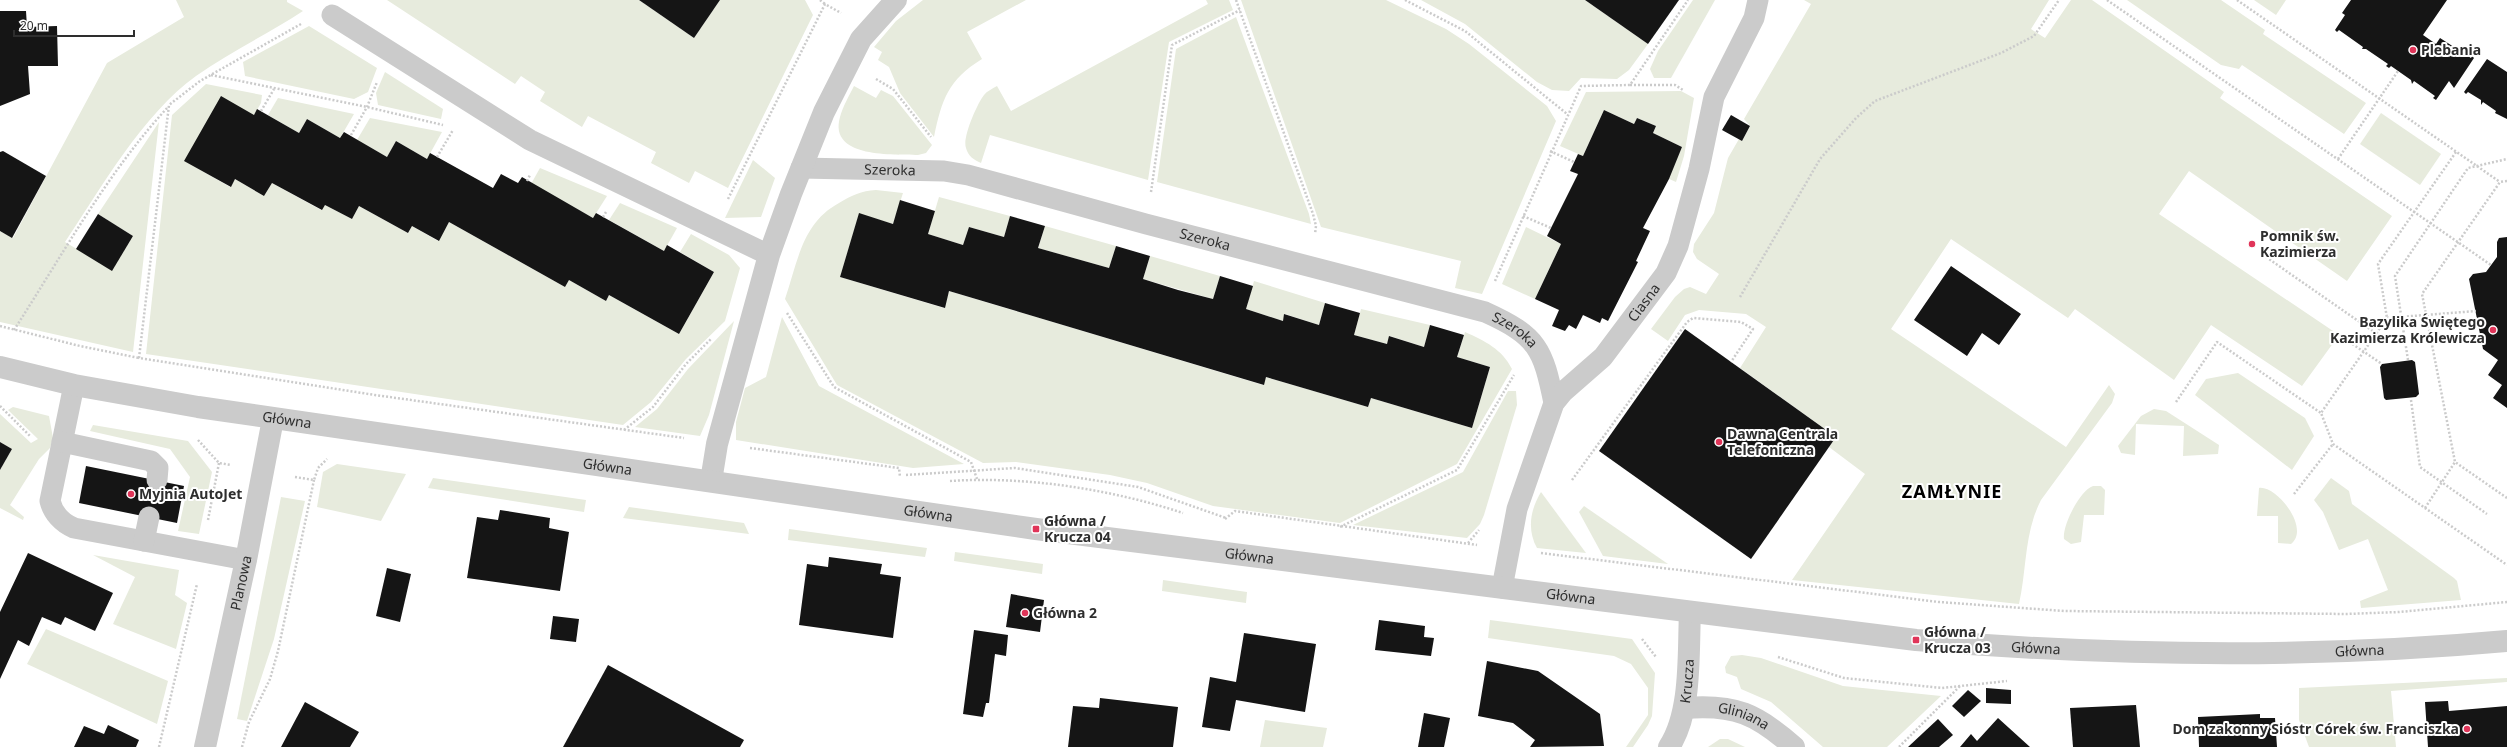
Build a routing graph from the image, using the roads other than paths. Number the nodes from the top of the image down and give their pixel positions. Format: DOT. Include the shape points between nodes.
graph roads {
  1 [pos="896,0"];
  2 [pos="1758,0"];
  3 [pos="332,15"];
  4 [pos="801,168"];
  5 [pos="769,255"];
  6 [pos="0,367"];
  7 [pos="74,385"];
  8 [pos="1554,403"];
  9 [pos="273,419"];
  10 [pos="62,442"];
  11 [pos="157,480"];
  12 [pos="711,481"];
  13 [pos="149,517"];
  14 [pos="144,541"];
  15 [pos="246,560"];
  16 [pos="1502,588"];
  17 [pos="1690,612"];
  18 [pos="2507,641"];
  19 [pos="1685,708"];
  20 [pos="205,747"];
  21 [pos="1669,747"];
  22 [pos="1794,747"];
  1 -- 4 [label="street" via="860,39"];
  2 -- 8 [label="lane, Ciasna" via="1754,18 1720,83 1711,109 1699,169 1678,246 1666,273 1603,357"];
  3 -- 5 [label="lane" via="530,140"];
  4 -- 5 [label="street"];
  4 -- 8 [label="lane, Szeroka" via="944,171 968,174 1146,224 1485,312 1516,328 1530,338 1540,351 1546,364"];
  5 -- 12 [label="street" via="717,444"];
  6 -- 7 [label="street, Główna"];
  7 -- 9 [label="street, Główna"];
  7 -- 10 [label="lane"];
  8 -- 16 [label="lane, Ciasna" via="1522,494 1508,549"];
  9 -- 12 [label="street, Główna"];
  9 -- 15 [label="street, Planowa"];
  10 -- 11 [label="lane" via="151,460 158,468"];
  10 -- 14 [label="lane" via="50,501 55,513 74,528"];
  12 -- 16 [label="street, Główna" via="1036,530"];
  13 -- 14 [label="lane"];
  14 -- 15 [label="lane"];
  15 -- 20 [label="street, Planowa"];
  16 -- 17 [label="street, Główna"];
  17 -- 18 [label="street, Główna" via="1916,640 2035,650 2268,654 2437,647"];
  17 -- 19 [label="street, Krucza"];
  19 -- 21 [label="street, Krucza" via="1679,728"];
  19 -- 22 [label="street, Gliniana" via="1714,706 1737,710 1757,718"];
}
